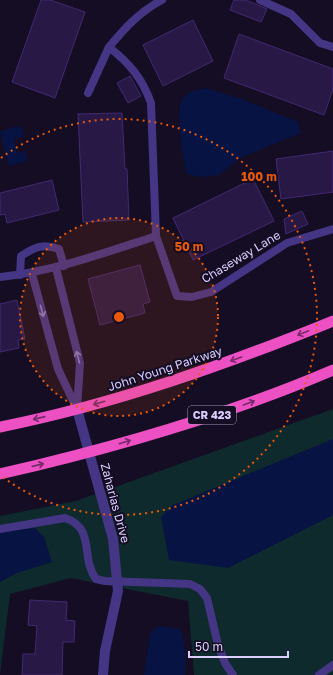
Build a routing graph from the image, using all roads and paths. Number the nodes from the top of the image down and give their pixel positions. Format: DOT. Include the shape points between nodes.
graph roads {
  1 [pos="162,0"];
  2 [pos="260,0"];
  3 [pos="108,47"];
  4 [pos="333,47"];
  5 [pos="88,93"];
  6 [pos="333,229"];
  7 [pos="156,236"];
  8 [pos="60,267"];
  9 [pos="32,274"];
  10 [pos="20,275"];
  11 [pos="0,277"];
  12 [pos="333,321"];
  13 [pos="333,370"];
  14 [pos="77,410"];
  15 [pos="0,427"];
  16 [pos="88,453"];
  17 [pos="0,474"];
  18 [pos="0,529"];
  19 [pos="116,581"];
  20 [pos="333,665"];
  21 [pos="103,675"];
  22 [pos="233,675"];
  23 [pos="319,675"];
  1 -- 3 [label="lane" via="146,8 127,24"];
  2 -- 4 [label="lane" via="291,14 320,43"];
  3 -- 5 [label="lane"];
  3 -- 7 [label="lane" via="127,62 145,85 151,103"];
  6 -- 7 [label="lane, Chaseway Lane" via="287,243 211,292 192,297 177,296"];
  7 -- 8 [label="lane"];
  8 -- 9 [label="lane"];
  8 -- 10 [label="lane" via="59,249 49,245 36,246 21,256"];
  14 -- 8 [label="lane, one-way" via="80,363"];
  9 -- 10 [label="lane"];
  9 -- 14 [label="lane, one-way" via="58,369"];
  10 -- 11 [label="lane"];
  12 -- 14 [label="highway, John Young Parkway, one-way" via="204,371"];
  16 -- 13 [label="highway, CR 423, one-way" via="246,404"];
  14 -- 15 [label="highway, John Young Parkway, one-way"];
  14 -- 16 [label="street, Zaharias Drive"];
  17 -- 16 [label="highway, CR 423, one-way"];
  16 -- 19 [label="street, Zaharias Drive" via="113,539"];
  18 -- 19 [label="lane" via="65,518 74,521 81,528 85,538 88,565 96,579"];
  19 -- 21 [label="street, Zaharias Drive" via="118,591 105,651"];
  19 -- 22 [label="lane" via="178,582 200,589 207,598 218,645"];
  20 -- 23 [label="lane"];
}
